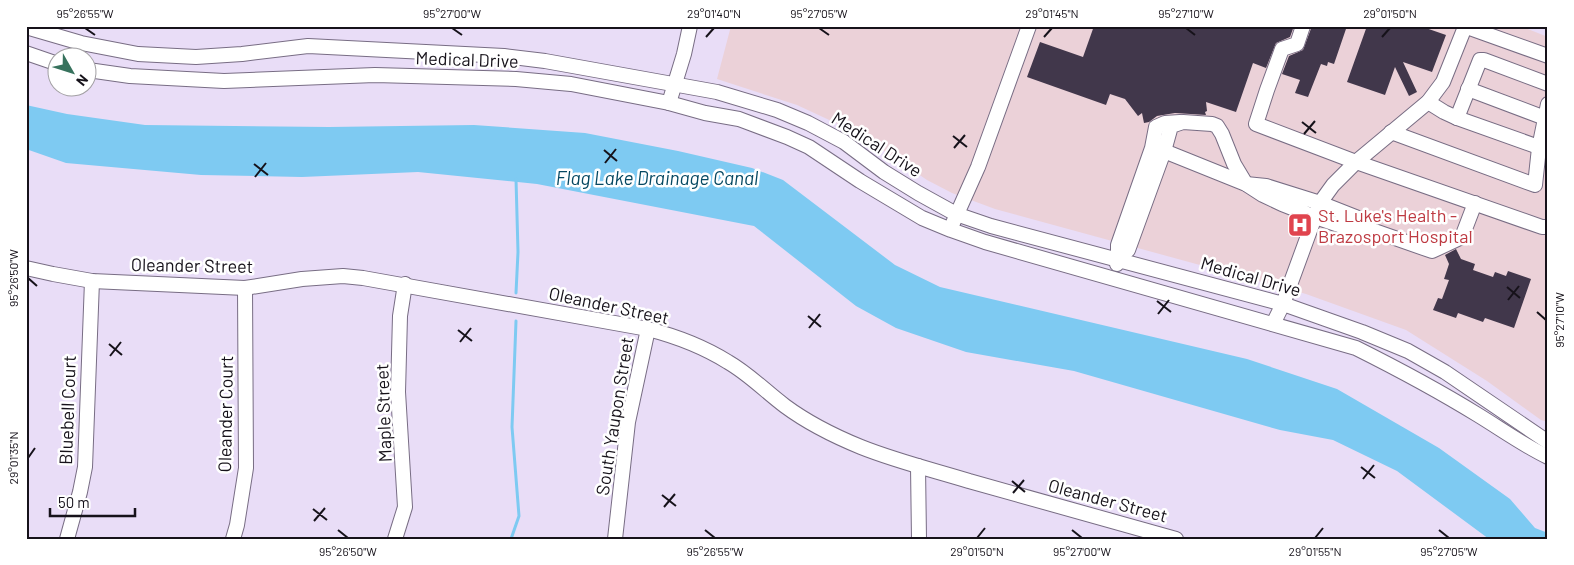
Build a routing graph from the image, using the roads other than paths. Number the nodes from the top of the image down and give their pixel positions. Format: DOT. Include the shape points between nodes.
graph roads {
  1 [pos="690,26"];
  2 [pos="1029,26"];
  3 [pos="1303,26"];
  4 [pos="1465,26"];
  5 [pos="26,27"];
  6 [pos="26,53"];
  7 [pos="1548,56"];
  8 [pos="48,61"];
  9 [pos="98,71"];
  10 [pos="676,84"];
  11 [pos="1548,84"];
  12 [pos="1468,89"];
  13 [pos="1428,102"];
  14 [pos="670,104"];
  15 [pos="1546,111"];
  16 [pos="1457,118"];
  17 [pos="1391,132"];
  18 [pos="1544,149"];
  19 [pos="1158,150"];
  20 [pos="1356,162"];
  21 [pos="1246,184"];
  22 [pos="1320,203"];
  23 [pos="1475,203"];
  24 [pos="956,214"];
  25 [pos="1315,217"];
  26 [pos="1548,227"];
  27 [pos="950,230"];
  28 [pos="1369,230"];
  29 [pos="1118,259"];
  30 [pos="26,268"];
  31 [pos="1112,278"];
  32 [pos="92,281"];
  33 [pos="405,284"];
  34 [pos="245,288"];
  35 [pos="1283,304"];
  36 [pos="1273,324"];
  37 [pos="648,329"];
  38 [pos="1548,442"];
  39 [pos="1548,458"];
  40 [pos="918,466"];
  41 [pos="67,539"];
  42 [pos="233,539"];
  43 [pos="395,539"];
  44 [pos="614,539"];
  45 [pos="919,539"];
  46 [pos="1176,539"];
  1 -- 10 [label="street"];
  2 -- 24 [label="street" via="978,166"];
  3 -- 20 [label="street" via="1297,44 1282,49 1256,124"];
  4 -- 7 [label="street"];
  4 -- 13 [label="street" via="1443,82"];
  5 -- 10 [label="street, Medical Drive" via="81,43 138,54 196,57 308,46 504,56"];
  6 -- 8 [label="street"];
  9 -- 14 [label="street, Medical Drive" via="224,81 375,75 516,79 571,84"];
  10 -- 14 [label="street"];
  10 -- 24 [label="street, Medical Drive" via="744,99 808,123 844,142 884,172"];
  11 -- 12 [label="street" via="1480,60"];
  12 -- 15 [label="street"];
  12 -- 16 [label="street"];
  13 -- 16 [label="street"];
  13 -- 17 [label="street"];
  14 -- 27 [label="street, Medical Drive" via="739,119 802,144 895,203"];
  15 -- 18 [label="street"];
  16 -- 18 [label="street"];
  17 -- 18 [label="street" via="1535,185"];
  17 -- 20 [label="street"];
  19 -- 21 [label="street"];
  19 -- 21 [label="street" via="1156,127 1164,123 1212,124 1222,134"];
  19 -- 29 [label="street" via="1118,245"];
  20 -- 22 [label="street"];
  20 -- 23 [label="street"];
  21 -- 22 [label="street" via="1266,186"];
  21 -- 25 [label="street" via="1263,195"];
  22 -- 25 [label="street"];
  22 -- 28 [label="street" via="1358,218 1366,223"];
  23 -- 26 [label="street"];
  23 -- 28 [label="street" via="1462,237 1432,251"];
  24 -- 27 [label="street"];
  24 -- 29 [label="street, Medical Drive"];
  25 -- 28 [label="street" via="1356,232"];
  25 -- 35 [label="street"];
  27 -- 31 [label="street, Medical Drive"];
  29 -- 31 [label="street"];
  29 -- 35 [label="street, Medical Drive"];
  30 -- 32 [label="street, Oleander Street"];
  31 -- 36 [label="street, Medical Drive"];
  32 -- 34 [label="street, Oleander Street"];
  32 -- 41 [label="street, Bluebell Court" via="84,467"];
  33 -- 34 [label="street, Oleander Street" via="322,277"];
  33 -- 37 [label="street, Oleander Street"];
  33 -- 43 [label="street, Maple Street" via="400,316 398,392 405,507"];
  34 -- 42 [label="street, Oleander Court" via="246,468"];
  35 -- 36 [label="street"];
  35 -- 38 [label="street, Medical Drive" via="1408,351 1445,372"];
  36 -- 39 [label="street, Medical Drive" via="1356,348 1410,375"];
  37 -- 40 [label="street, Oleander Street" via="728,362 794,412 825,430"];
  37 -- 44 [label="street, South Yaupon Street" via="628,422"];
  40 -- 45 [label="street"];
  40 -- 46 [label="street, Oleander Street"];
}
